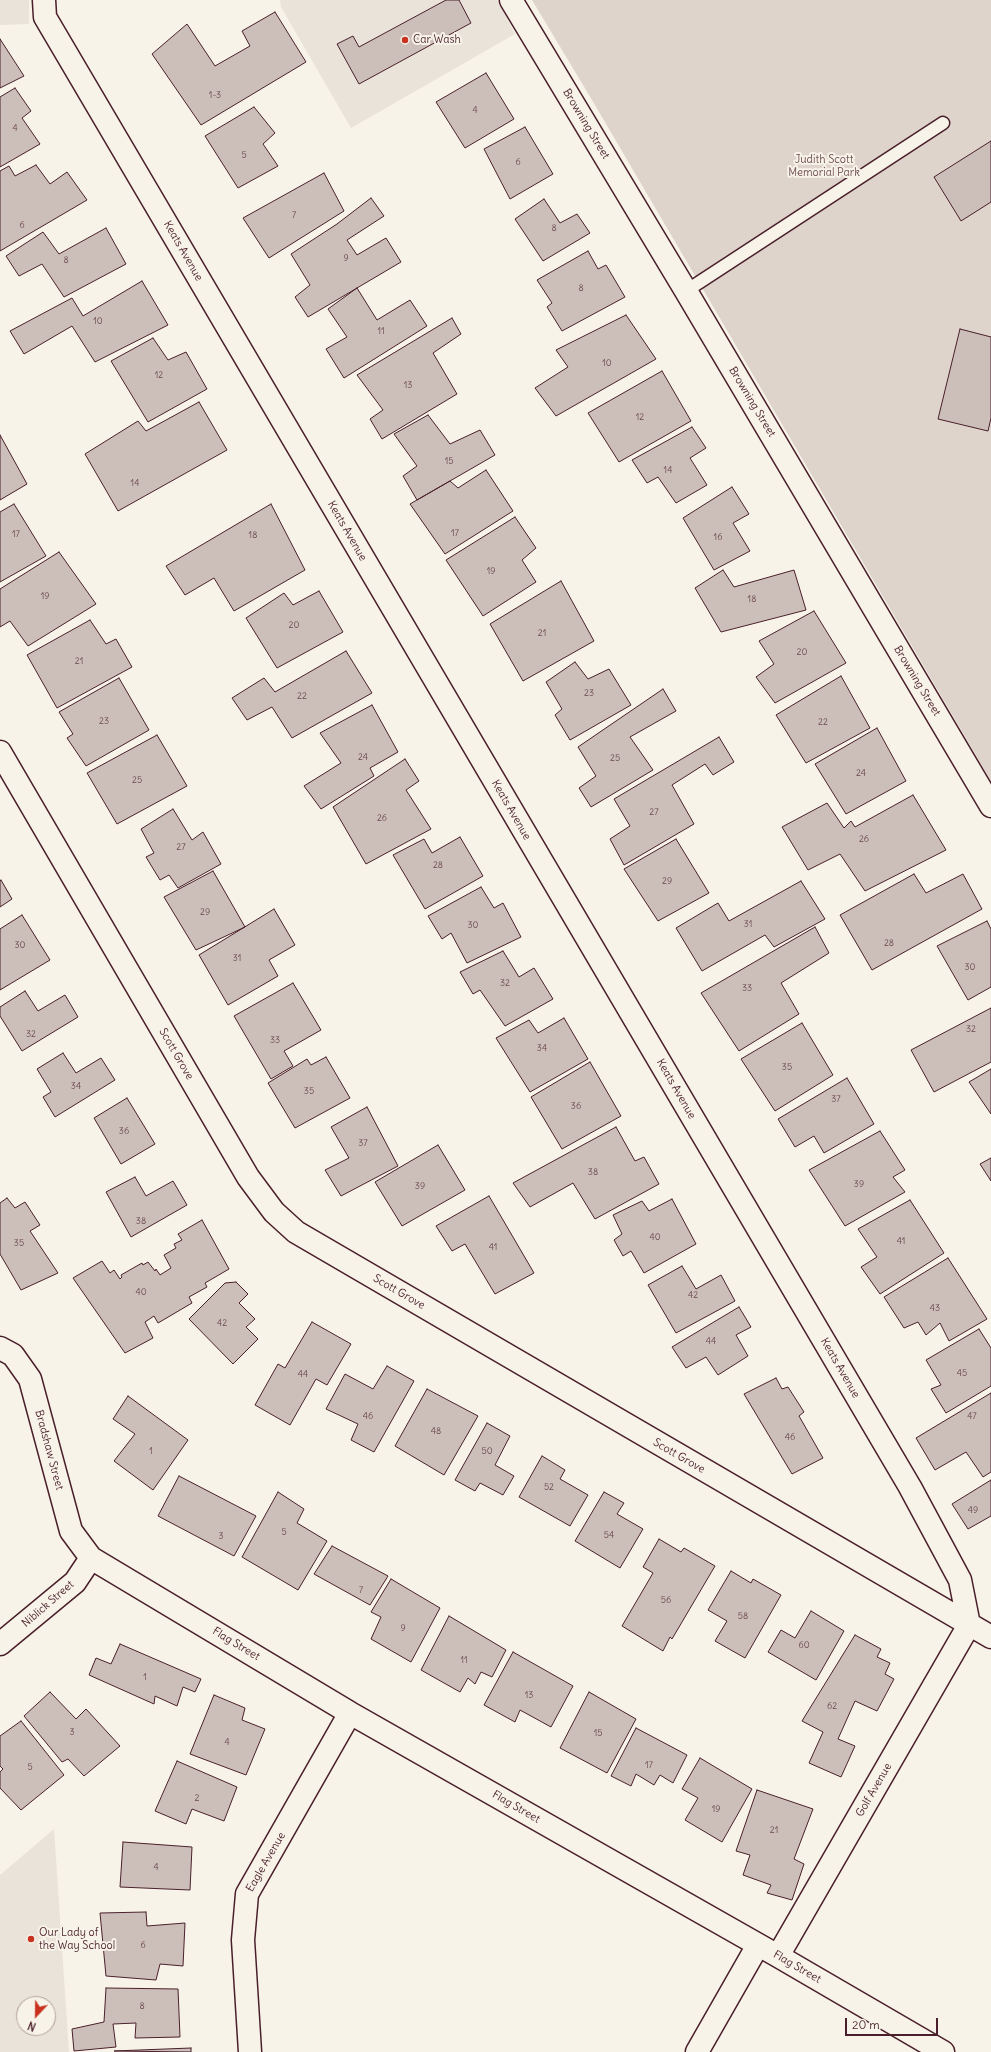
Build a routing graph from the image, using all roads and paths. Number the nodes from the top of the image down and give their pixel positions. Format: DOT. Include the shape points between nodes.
graph roads {
  1 [pos="44,0"];
  2 [pos="511,0"];
  3 [pos="943,123"];
  4 [pos="686,291"];
  5 [pos="0,752"];
  6 [pos="991,806"];
  7 [pos="0,1348"];
  8 [pos="91,1558"];
  9 [pos="969,1624"];
  10 [pos="991,1637"];
  11 [pos="0,1644"];
  12 [pos="350,1713"];
  13 [pos="758,1945"];
  14 [pos="778,1956"];
  15 [pos="250,2052"];
  16 [pos="697,2052"];
  17 [pos="943,2052"];
  1 -- 9 [label="street, Keats Avenue" via="45,18 910,1487 960,1580"];
  2 -- 4 [label="street, Browning Street"];
  3 -- 4 [label="lane"];
  4 -- 6 [label="street, Browning Street"];
  5 -- 9 [label="street, Scott Grove" via="248,1177 274,1212 296,1232"];
  7 -- 8 [label="street, Bradshaw Street" via="13,1355 30,1379 71,1531"];
  8 -- 11 [label="street, Niblick Street" via="75,1582"];
  8 -- 12 [label="street, Flag Street"];
  9 -- 10 [label="street, Scott Grove"];
  9 -- 14 [label="street, Golf Avenue"];
  12 -- 13 [label="street, Flag Street"];
  12 -- 15 [label="street, Eagle Avenue" via="247,1894 243,1940"];
  13 -- 14 [label="street, Flag Street"];
  13 -- 16 [label="street"];
  14 -- 17 [label="street, Flag Street"];
}
